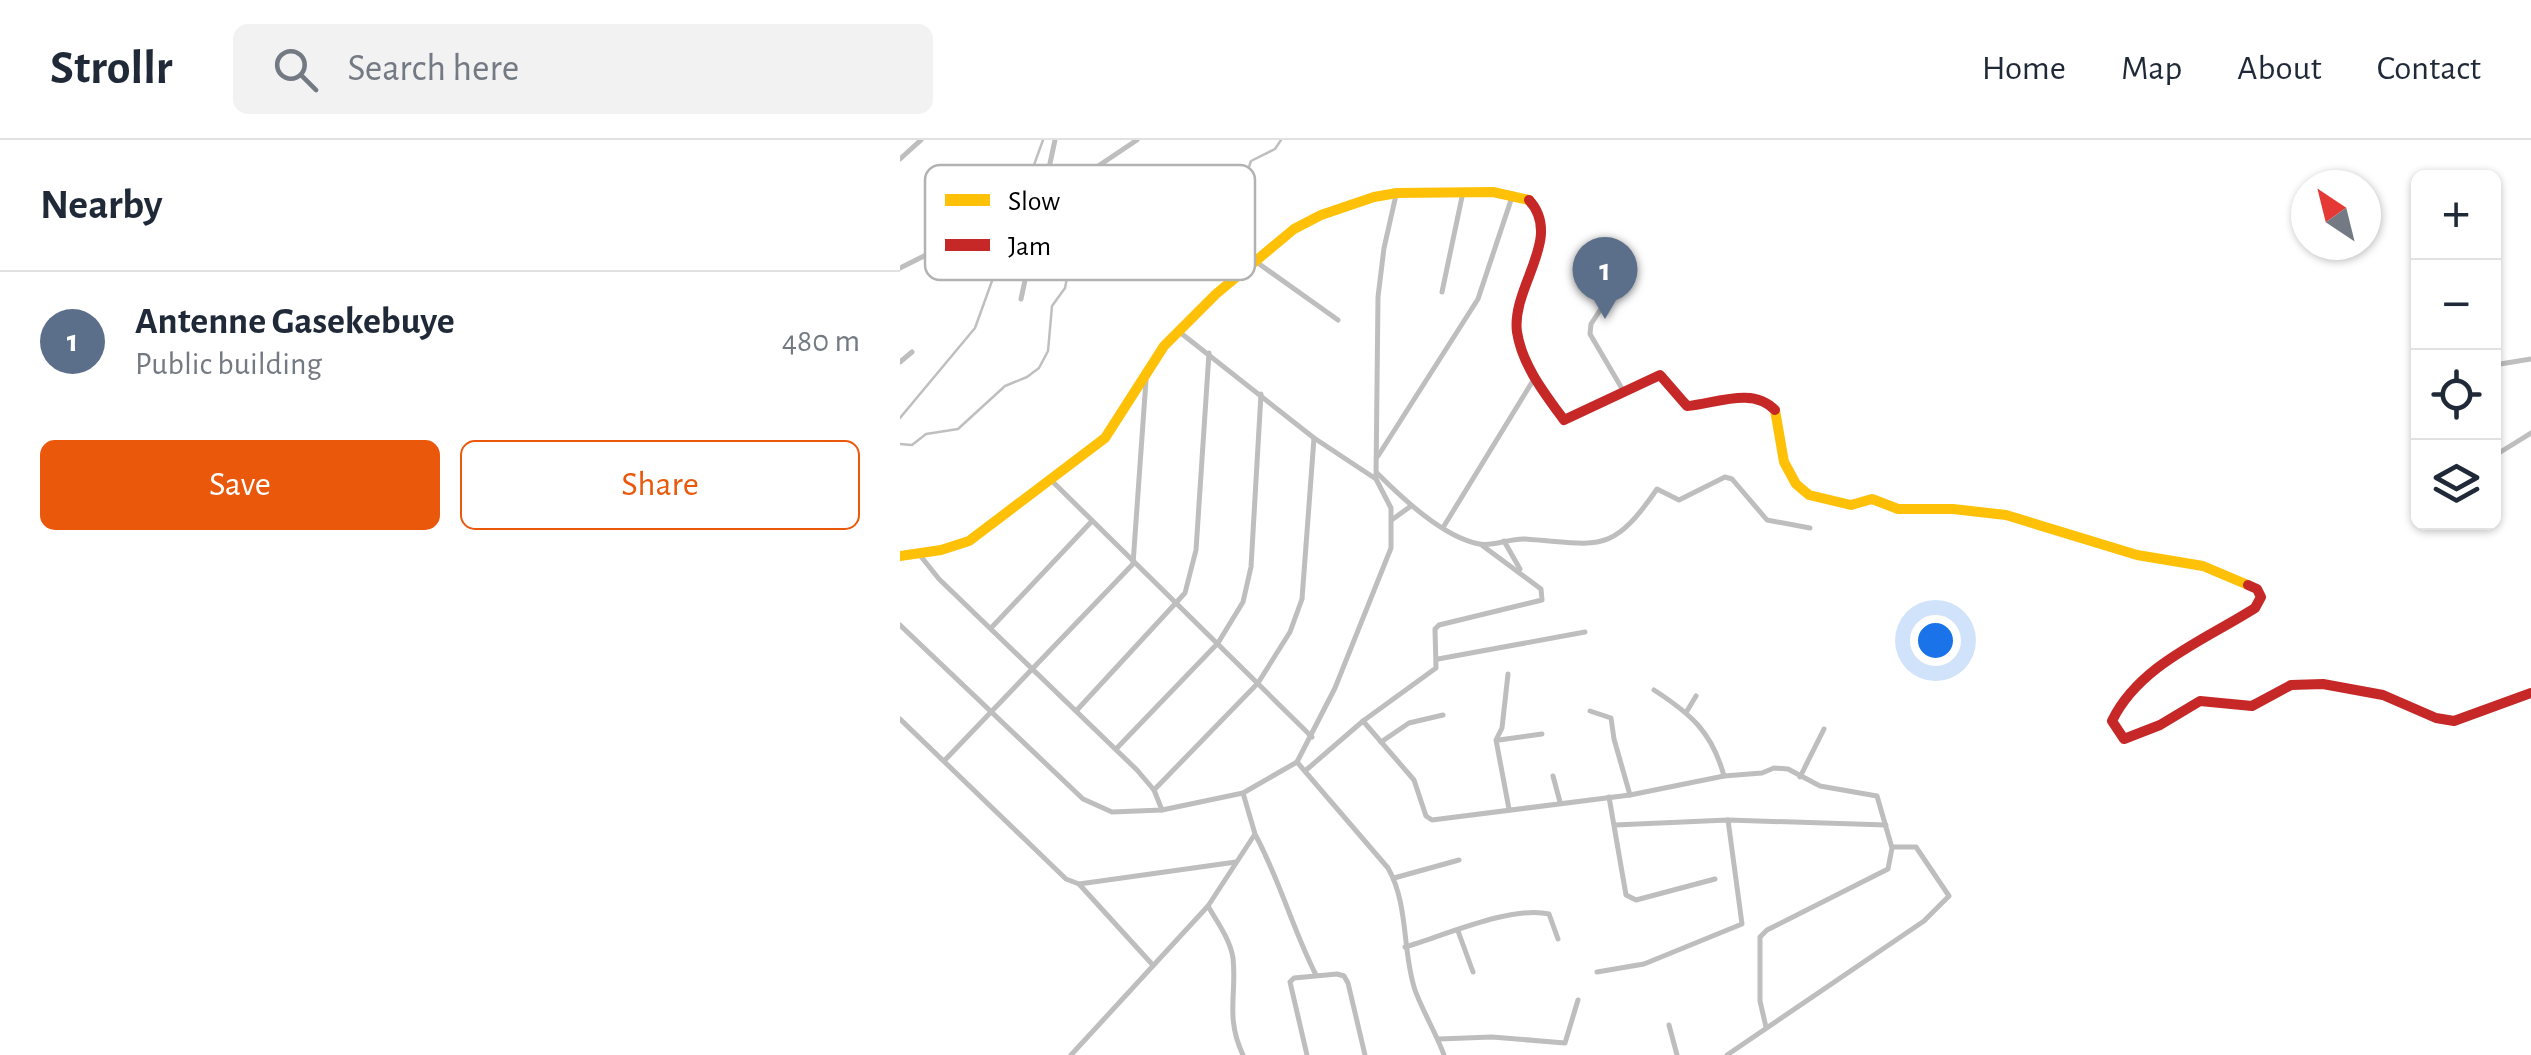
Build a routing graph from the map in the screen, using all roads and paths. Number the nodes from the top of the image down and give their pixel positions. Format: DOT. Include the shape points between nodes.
graph roads {
  1 [pos="921,140"];
  2 [pos="1055,140"];
  3 [pos="1137,140"];
  4 [pos="900,159"];
  5 [pos="1049,165"];
  6 [pos="1100,165"];
  7 [pos="1463,191"];
  8 [pos="1397,193"];
  9 [pos="1513,194"];
  10 [pos="925,256"];
  11 [pos="1255,262"];
  12 [pos="900,268"];
  13 [pos="1025,280"];
  14 [pos="1234,280"];
  15 [pos="1442,292"];
  16 [pos="1610,295"];
  17 [pos="1021,299"];
  18 [pos="1338,320"];
  19 [pos="1177,330"];
  20 [pos="912,352"];
  21 [pos="1209,353"];
  22 [pos="2531,360"];
  23 [pos="900,362"];
  24 [pos="2501,364"];
  25 [pos="1146,372"];
  26 [pos="1534,380"];
  27 [pos="1624,392"];
  28 [pos="1262,394"];
  29 [pos="2531,433"];
  30 [pos="1314,438"];
  31 [pos="2501,452"];
  32 [pos="1378,456"];
  33 [pos="1376,477"];
  34 [pos="1052,481"];
  35 [pos="1404,499"];
  36 [pos="1411,506"];
  37 [pos="1391,508"];
  38 [pos="1393,518"];
  39 [pos="1092,521"];
  40 [pos="1444,527"];
  41 [pos="1810,528"];
  42 [pos="1504,541"];
  43 [pos="1481,545"];
  44 [pos="919,554"];
  45 [pos="900,556"];
  46 [pos="1133,564"];
  47 [pos="1521,571"];
  48 [pos="1176,604"];
  49 [pos="900,624"];
  50 [pos="992,627"];
  51 [pos="1585,632"];
  52 [pos="1218,643"];
  53 [pos="1438,659"];
  54 [pos="1034,668"];
  55 [pos="1508,674"];
  56 [pos="1258,683"];
  57 [pos="1654,690"];
  58 [pos="2531,693"];
  59 [pos="1696,696"];
  60 [pos="1077,710"];
  61 [pos="1590,711"];
  62 [pos="1687,711"];
  63 [pos="992,712"];
  64 [pos="1443,715"];
  65 [pos="900,720"];
  66 [pos="1362,720"];
  67 [pos="1824,729"];
  68 [pos="1542,734"];
  69 [pos="1312,737"];
  70 [pos="1496,740"];
  71 [pos="1381,742"];
  72 [pos="1116,749"];
  73 [pos="944,761"];
  74 [pos="1297,762"];
  75 [pos="1306,771"];
  76 [pos="1553,776"];
  77 [pos="1724,776"];
  78 [pos="1800,777"];
  79 [pos="1154,790"];
  80 [pos="1243,793"];
  81 [pos="1630,795"];
  82 [pos="1609,797"];
  83 [pos="1560,802"];
  84 [pos="1508,809"];
  85 [pos="1162,810"];
  86 [pos="1728,820"];
  87 [pos="1615,825"];
  88 [pos="1887,826"];
  89 [pos="1255,834"];
  90 [pos="1892,848"];
  91 [pos="1459,860"];
  92 [pos="1236,862"];
  93 [pos="1394,878"];
  94 [pos="1715,879"];
  95 [pos="1079,884"];
  96 [pos="1208,906"];
  97 [pos="1458,931"];
  98 [pos="1558,940"];
  99 [pos="1405,947"];
  100 [pos="1152,964"];
  101 [pos="1472,972"];
  102 [pos="1597,972"];
  103 [pos="1316,975"];
  104 [pos="1578,1000"];
  105 [pos="1669,1024"];
  106 [pos="1766,1027"];
  107 [pos="1438,1039"];
  108 [pos="1072,1055"];
  109 [pos="1243,1055"];
  110 [pos="1307,1055"];
  111 [pos="1366,1055"];
  112 [pos="1444,1055"];
  113 [pos="1677,1055"];
  114 [pos="1727,1055"];
  1 -- 4 [label="street"];
  2 -- 5 [label="street"];
  3 -- 6 [label="street"];
  7 -- 8 [label="street"];
  7 -- 9 [label="street"];
  7 -- 15 [label="street"];
  8 -- 11 [label="street" via="1306,222"];
  8 -- 32 [label="street" via="1378,296"];
  9 -- 26 [label="street" via="1532,202 1542,221 1516,323"];
  9 -- 32 [label="street" via="1478,299"];
  10 -- 12 [label="street"];
  11 -- 18 [label="street"];
  13 -- 17 [label="street"];
  14 -- 19 [label="street"];
  16 -- 27 [label="street" via="1590,334"];
  19 -- 21 [label="street"];
  19 -- 25 [label="street"];
  20 -- 23 [label="street"];
  21 -- 28 [label="street"];
  21 -- 48 [label="street" via="1196,550"];
  22 -- 24 [label="street"];
  25 -- 34 [label="street" via="1118,422"];
  25 -- 46 [label="street"];
  26 -- 27 [label="street" via="1564,420"];
  26 -- 40 [label="street"];
  27 -- 58 [label="street" via="1662,375 1688,406 1749,397 1767,401 1778,413 1786,467 1809,495 1850,505 1872,499 1898,509 2006,515 2137,555 2203,566 2257,589 2261,597 2254,608 2184,650 2121,700 2112,721 2124,739 2200,701 2252,706 2291,684 2382,695 2454,721"];
  28 -- 30 [label="street"];
  28 -- 52 [label="street" via="1249,584"];
  29 -- 31 [label="street"];
  30 -- 33 [label="street"];
  30 -- 56 [label="street" via="1302,600"];
  32 -- 33 [label="street"];
  33 -- 35 [label="street"];
  33 -- 37 [label="street"];
  34 -- 39 [label="street"];
  34 -- 44 [label="street" via="969,540"];
  35 -- 36 [label="street"];
  35 -- 37 [label="street"];
  36 -- 38 [label="street"];
  36 -- 40 [label="street"];
  37 -- 38 [label="street"];
  38 -- 69 [label="street" via="1382,576"];
  39 -- 46 [label="street"];
  39 -- 50 [label="street"];
  40 -- 43 [label="street"];
  41 -- 42 [label="street" via="1767,520 1726,478 1679,500 1657,488 1623,532 1592,544"];
  42 -- 43 [label="street"];
  42 -- 47 [label="street"];
  43 -- 47 [label="street"];
  44 -- 45 [label="street"];
  44 -- 50 [label="street"];
  46 -- 48 [label="street"];
  46 -- 54 [label="street"];
  47 -- 53 [label="street" via="1541,589 1542,600 1438,626"];
  48 -- 52 [label="street"];
  48 -- 60 [label="street"];
  49 -- 63 [label="street"];
  50 -- 54 [label="street"];
  51 -- 53 [label="street"];
  52 -- 56 [label="street"];
  52 -- 72 [label="street"];
  53 -- 66 [label="street" via="1436,668"];
  54 -- 60 [label="street"];
  54 -- 63 [label="street"];
  55 -- 70 [label="street"];
  56 -- 69 [label="street"];
  56 -- 79 [label="street"];
  57 -- 62 [label="street"];
  59 -- 62 [label="street"];
  60 -- 72 [label="street"];
  61 -- 81 [label="street" via="1611,718"];
  62 -- 77 [label="street" via="1712,739"];
  63 -- 73 [label="street"];
  63 -- 85 [label="street" via="1095,806"];
  64 -- 71 [label="street" via="1409,723"];
  65 -- 73 [label="street"];
  66 -- 71 [label="street"];
  66 -- 75 [label="street"];
  67 -- 78 [label="street"];
  68 -- 70 [label="street"];
  69 -- 74 [label="street"];
  70 -- 84 [label="street"];
  71 -- 84 [label="street" via="1414,780 1429,820"];
  72 -- 79 [label="street"];
  73 -- 95 [label="street" via="1066,879"];
  74 -- 75 [label="street"];
  74 -- 80 [label="street"];
  75 -- 93 [label="street"];
  76 -- 83 [label="street"];
  77 -- 78 [label="street" via="1774,768"];
  77 -- 81 [label="street"];
  78 -- 88 [label="street" via="1878,796"];
  79 -- 85 [label="street"];
  80 -- 85 [label="street"];
  80 -- 89 [label="street"];
  81 -- 82 [label="street"];
  82 -- 83 [label="street"];
  82 -- 87 [label="street"];
  83 -- 84 [label="street"];
  86 -- 87 [label="street"];
  86 -- 88 [label="street"];
  86 -- 102 [label="street" via="1742,924 1644,964"];
  87 -- 94 [label="street" via="1630,898"];
  88 -- 90 [label="street"];
  89 -- 92 [label="street"];
  89 -- 103 [label="street"];
  90 -- 106 [label="street" via="1884,872 1760,937"];
  90 -- 106 [label="street" via="1916,848 1950,896 1924,922"];
  91 -- 93 [label="street"];
  92 -- 95 [label="street"];
  92 -- 96 [label="street"];
  93 -- 99 [label="street"];
  95 -- 100 [label="street"];
  96 -- 100 [label="street"];
  96 -- 109 [label="street" via="1232,955 1232,1016"];
  97 -- 98 [label="street" via="1543,912 1550,914"];
  97 -- 99 [label="street"];
  97 -- 101 [label="street"];
  99 -- 107 [label="street" via="1415,990"];
  100 -- 108 [label="street"];
  103 -- 110 [label="street" via="1294,978 1289,986"];
  103 -- 111 [label="street" via="1344,976"];
  104 -- 107 [label="street" via="1564,1043"];
  105 -- 113 [label="street"];
  106 -- 114 [label="street"];
  107 -- 112 [label="street"];
}
